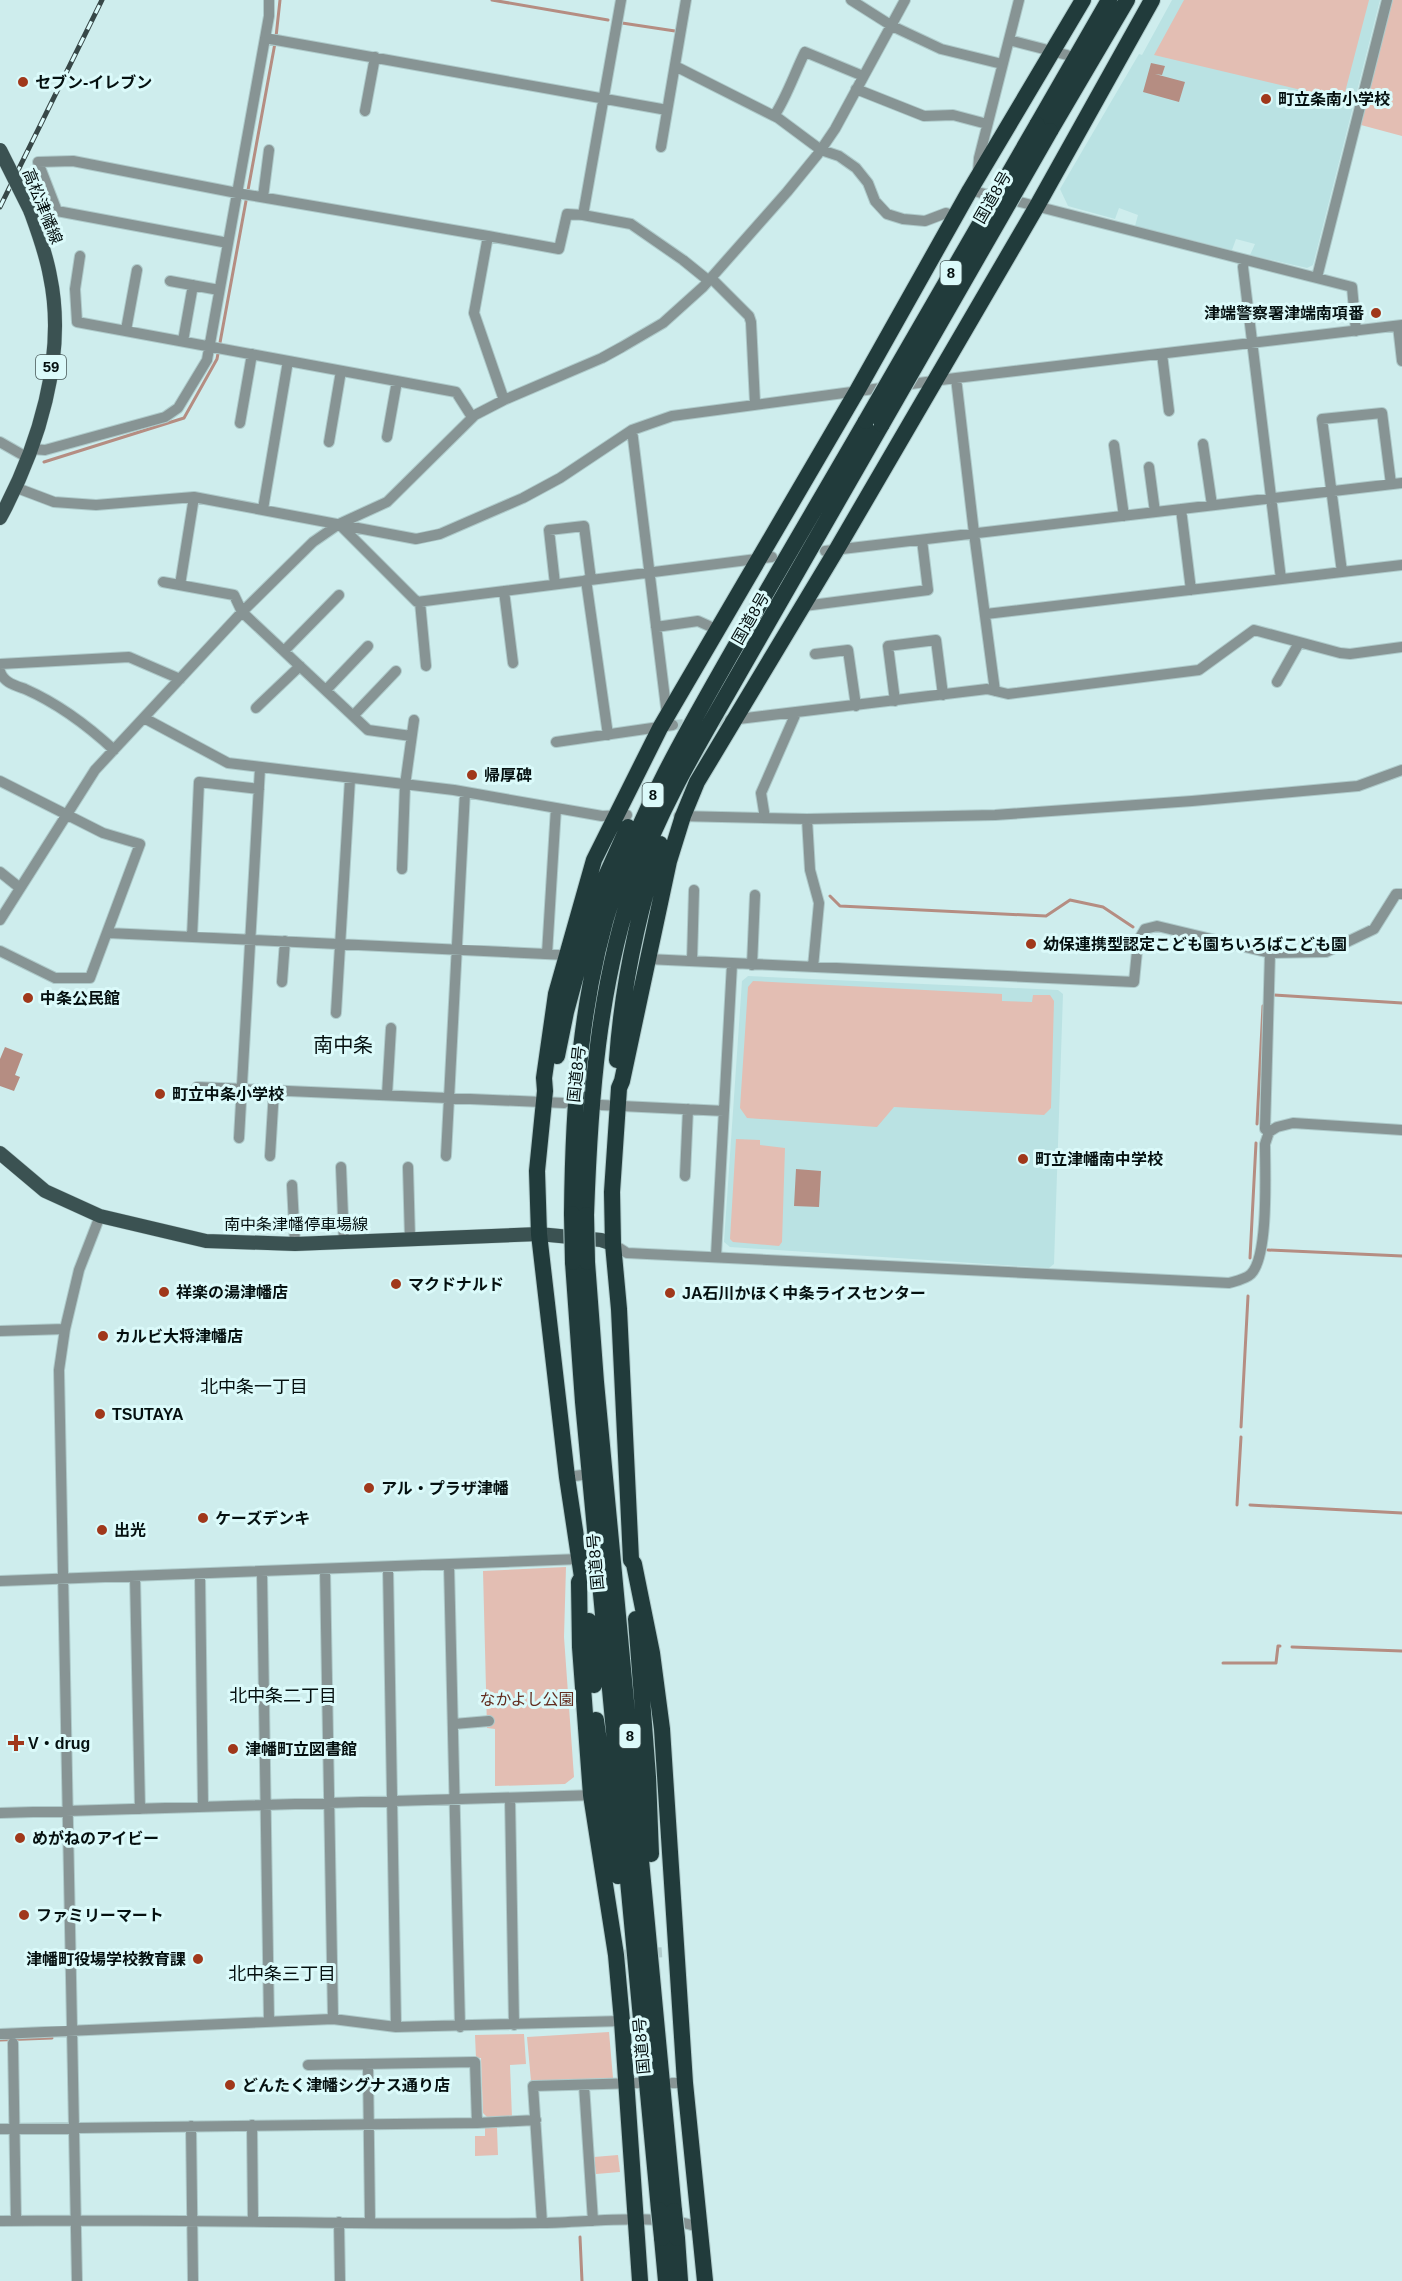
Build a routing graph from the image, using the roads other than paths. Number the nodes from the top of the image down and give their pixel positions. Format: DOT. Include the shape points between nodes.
graph roads {
  1 [pos="270,0"];
  2 [pos="621,0"];
  3 [pos="686,0"];
  4 [pos="851,0"];
  5 [pos="905,0"];
  6 [pos="1019,0"];
  7 [pos="1083,0"];
  8 [pos="1109,0"];
  9 [pos="1126,0"];
  10 [pos="1152,0"];
  11 [pos="1387,0"];
  12 [pos="892,26"];
  13 [pos="271,39"];
  14 [pos="1009,40"];
  15 [pos="1060,53"];
  16 [pos="375,57"];
  17 [pos="1002,64"];
  18 [pos="675,66"];
  19 [pos="863,76"];
  20 [pos="856,89"];
  21 [pos="604,98"];
  22 [pos="668,110"];
  23 [pos="365,111"];
  24 [pos="774,117"];
  25 [pos="987,124"];
  26 [pos="1044,128"];
  27 [pos="661,147"];
  28 [pos="0,150"];
  29 [pos="269,150"];
  30 [pos="821,150"];
  31 [pos="974,184"];
  32 [pos="249,195"];
  33 [pos="989,195"];
  34 [pos="1020,202"];
  35 [pos="1037,206"];
  36 [pos="583,215"];
  37 [pos="956,216"];
  38 [pos="488,236"];
  39 [pos="228,243"];
  40 [pos="80,256"];
  41 [pos="1245,260"];
  42 [pos="137,270"];
  43 [pos="1317,277"];
  44 [pos="710,280"];
  45 [pos="170,281"];
  46 [pos="193,285"];
  47 [pos="219,290"];
  48 [pos="1400,326"];
  49 [pos="126,330"];
  50 [pos="1356,332"];
  51 [pos="183,341"];
  52 [pos="1251,343"];
  53 [pos="216,347"];
  54 [pos="252,354"];
  55 [pos="1162,354"];
  56 [pos="288,361"];
  57 [pos="1402,361"];
  58 [pos="341,370"];
  59 [pos="956,378"];
  60 [pos="397,381"];
  61 [pos="935,381"];
  62 [pos="857,391"];
  63 [pos="504,400"];
  64 [pos="755,404"];
  65 [pos="1169,411"];
  66 [pos="472,417"];
  67 [pos="874,422"];
  68 [pos="240,423"];
  69 [pos="632,430"];
  70 [pos="387,437"];
  71 [pos="0,442"];
  72 [pos="329,442"];
  73 [pos="1203,444"];
  74 [pos="1114,445"];
  75 [pos="30,454"];
  76 [pos="1149,467"];
  77 [pos="1396,483"];
  78 [pos="17,488"];
  79 [pos="1331,491"];
  80 [pos="194,497"];
  81 [pos="1270,498"];
  82 [pos="1212,505"];
  83 [pos="262,509"];
  84 [pos="1180,509"];
  85 [pos="1155,512"];
  86 [pos="1124,516"];
  87 [pos="0,518"];
  88 [pos="339,524"];
  89 [pos="974,533"];
  90 [pos="922,540"];
  91 [pos="831,550"];
  92 [pos="765,558"];
  93 [pos="1402,565"];
  94 [pos="650,572"];
  95 [pos="1342,572"];
  96 [pos="1281,579"];
  97 [pos="589,580"];
  98 [pos="163,582"];
  99 [pos="555,584"];
  100 [pos="180,585"];
  101 [pos="1191,590"];
  102 [pos="504,591"];
  103 [pos="339,595"];
  104 [pos="420,602"];
  105 [pos="804,606"];
  106 [pos="242,612"];
  107 [pos="986,614"];
  108 [pos="747,626"];
  109 [pos="656,627"];
  110 [pos="718,630"];
  111 [pos="1299,643"];
  112 [pos="368,646"];
  113 [pos="1402,647"];
  114 [pos="284,651"];
  115 [pos="815,654"];
  116 [pos="513,663"];
  117 [pos="0,664"];
  118 [pos="300,666"];
  119 [pos="426,666"];
  120 [pos="0,671"];
  121 [pos="396,671"];
  122 [pos="180,679"];
  123 [pos="1277,682"];
  124 [pos="326,690"];
  125 [pos="995,691"];
  126 [pos="942,695"];
  127 [pos="895,701"];
  128 [pos="856,706"];
  129 [pos="256,708"];
  130 [pos="796,713"];
  131 [pos="353,716"];
  132 [pos="144,717"];
  133 [pos="414,720"];
  134 [pos="730,720"];
  135 [pos="667,723"];
  136 [pos="706,731"];
  137 [pos="608,735"];
  138 [pos="411,736"];
  139 [pos="555,742"];
  140 [pos="114,750"];
  141 [pos="260,768"];
  142 [pos="1402,770"];
  143 [pos="350,779"];
  144 [pos="0,782"];
  145 [pos="405,785"];
  146 [pos="259,789"];
  147 [pos="465,792"];
  148 [pos="556,808"];
  149 [pos="66,815"];
  150 [pos="622,815"];
  151 [pos="681,816"];
  152 [pos="765,818"];
  153 [pos="807,819"];
  154 [pos="402,869"];
  155 [pos="0,872"];
  156 [pos="21,888"];
  157 [pos="694,890"];
  158 [pos="1402,894"];
  159 [pos="755,895"];
  160 [pos="0,920"];
  161 [pos="108,933"];
  162 [pos="192,937"];
  163 [pos="250,940"];
  164 [pos="285,941"];
  165 [pos="339,944"];
  166 [pos="456,950"];
  167 [pos="0,951"];
  168 [pos="1270,952"];
  169 [pos="547,954"];
  170 [pos="567,955"];
  171 [pos="647,959"];
  172 [pos="692,961"];
  173 [pos="732,964"];
  174 [pos="752,964"];
  175 [pos="813,967"];
  176 [pos="282,982"];
  177 [pos="336,1013"];
  178 [pos="391,1028"];
  179 [pos="197,1087"];
  180 [pos="619,1088"];
  181 [pos="242,1089"];
  182 [pos="274,1090"];
  183 [pos="387,1095"];
  184 [pos="544,1097"];
  185 [pos="448,1098"];
  186 [pos="564,1103"];
  187 [pos="601,1105"];
  188 [pos="618,1106"];
  189 [pos="688,1109"];
  190 [pos="724,1111"];
  191 [pos="1402,1130"];
  192 [pos="1269,1132"];
  193 [pos="239,1138"];
  194 [pos="0,1153"];
  195 [pos="270,1156"];
  196 [pos="447,1156"];
  197 [pos="341,1167"];
  198 [pos="408,1167"];
  199 [pos="685,1176"];
  200 [pos="292,1185"];
  201 [pos="579,1214"];
  202 [pos="100,1216"];
  203 [pos="539,1234"];
  204 [pos="410,1239"];
  205 [pos="344,1242"];
  206 [pos="295,1244"];
  207 [pos="613,1244"];
  208 [pos="717,1256"];
  209 [pos="580,1262"];
  210 [pos="65,1329"];
  211 [pos="0,1330"];
  212 [pos="580,1559"];
  213 [pos="631,1560"];
  214 [pos="449,1565"];
  215 [pos="388,1567"];
  216 [pos="325,1569"];
  217 [pos="262,1572"];
  218 [pos="200,1574"];
  219 [pos="135,1576"];
  220 [pos="582,1577"];
  221 [pos="62,1579"];
  222 [pos="0,1581"];
  223 [pos="489,1721"];
  224 [pos="454,1724"];
  225 [pos="596,1795"];
  226 [pos="510,1798"];
  227 [pos="454,1799"];
  228 [pos="392,1801"];
  229 [pos="329,1803"];
  230 [pos="266,1805"];
  231 [pos="203,1807"];
  232 [pos="140,1809"];
  233 [pos="67,1811"];
  234 [pos="0,1813"];
  235 [pos="636,1965"];
  236 [pos="333,2019"];
  237 [pos="622,2021"];
  238 [pos="269,2022"];
  239 [pos="514,2025"];
  240 [pos="396,2027"];
  241 [pos="460,2027"];
  242 [pos="70,2032"];
  243 [pos="0,2034"];
  244 [pos="13,2043"];
  245 [pos="308,2065"];
  246 [pos="368,2065"];
  247 [pos="632,2083"];
  248 [pos="673,2084"];
  249 [pos="584,2085"];
  250 [pos="536,2120"];
  251 [pos="477,2122"];
  252 [pos="369,2124"];
  253 [pos="252,2125"];
  254 [pos="191,2126"];
  255 [pos="72,2128"];
  256 [pos="0,2129"];
  257 [pos="14,2129"];
  258 [pos="667,2210"];
  259 [pos="74,2220"];
  260 [pos="192,2220"];
  261 [pos="635,2220"];
  262 [pos="0,2221"];
  263 [pos="16,2221"];
  264 [pos="253,2221"];
  265 [pos="593,2221"];
  266 [pos="339,2222"];
  267 [pos="370,2222"];
  268 [pos="542,2223"];
  269 [pos="699,2228"];
  270 [pos="671,2259"];
  271 [pos="76,2281"];
  272 [pos="194,2281"];
  273 [pos="340,2281"];
  274 [pos="640,2281"];
  275 [pos="661,2281"];
  276 [pos="666,2281"];
  277 [pos="680,2281"];
  278 [pos="685,2281"];
  279 [pos="705,2281"];
  1 -- 13 [label="street"];
  2 -- 21 [label="street"];
  3 -- 18 [label="street"];
  4 -- 12 [label="street"];
  5 -- 12 [label="street"];
  6 -- 14 [label="street"];
  7 -- 15 [label="highway"];
  8 -- 26 [label="highway, 国道8号 / 8"];
  9 -- 26 [label="highway, 国道8号 / 8"];
  10 -- 35 [label="highway" via="1108,67"];
  11 -- 43 [label="street"];
  12 -- 17 [label="street" via="941,49"];
  12 -- 19 [label="street"];
  13 -- 16 [label="street"];
  13 -- 32 [label="street"];
  14 -- 15 [label="street"];
  14 -- 17 [label="street"];
  15 -- 31 [label="highway"];
  16 -- 21 [label="street"];
  16 -- 23 [label="street"];
  17 -- 25 [label="street"];
  18 -- 22 [label="street"];
  18 -- 24 [label="street"];
  19 -- 20 [label="street"];
  19 -- 24 [label="street" via="805,51"];
  20 -- 25 [label="street" via="924,116 953,115"];
  20 -- 30 [label="street"];
  21 -- 22 [label="street"];
  21 -- 36 [label="street"];
  22 -- 27 [label="street"];
  24 -- 30 [label="street"];
  25 -- 31 [label="street"];
  26 -- 67 [label="highway, 国道8号 / 8, bridge"];
  28 -- 75 [label="main road, 高松津幡線 / 59, bridge" via="30,210 51,278 55,320 52,362"];
  29 -- 32 [label="street"];
  30 -- 37 [label="street" via="856,168 887,214 925,220 946,213"];
  30 -- 44 [label="street"];
  31 -- 33 [label="street"];
  31 -- 37 [label="highway"];
  32 -- 38 [label="street"];
  32 -- 39 [label="street"];
  32 -- 39 [label="street" via="73,161 38,162 57,211"];
  34 -- 35 [label="street"];
  35 -- 41 [label="street"];
  35 -- 61 [label="highway"];
  36 -- 38 [label="street" via="567,214 559,249"];
  36 -- 44 [label="street" via="631,224"];
  37 -- 62 [label="highway"];
  38 -- 63 [label="street" via="474,313"];
  39 -- 47 [label="street"];
  40 -- 49 [label="street" via="75,289 77,322"];
  41 -- 43 [label="street"];
  41 -- 52 [label="street"];
  42 -- 49 [label="street"];
  43 -- 50 [label="street" via="1352,287"];
  44 -- 63 [label="street" via="663,323 602,358"];
  44 -- 64 [label="street" via="749,316"];
  45 -- 46 [label="street"];
  46 -- 47 [label="street"];
  46 -- 51 [label="street"];
  47 -- 53 [label="street"];
  48 -- 50 [label="street"];
  48 -- 57 [label="street"];
  49 -- 51 [label="street"];
  50 -- 52 [label="street"];
  51 -- 53 [label="street"];
  52 -- 55 [label="street"];
  52 -- 81 [label="street"];
  53 -- 54 [label="street"];
  53 -- 75 [label="street" via="178,408 165,417"];
  54 -- 56 [label="street"];
  54 -- 68 [label="street"];
  55 -- 59 [label="street"];
  55 -- 65 [label="street"];
  56 -- 58 [label="street"];
  56 -- 83 [label="street"];
  58 -- 60 [label="street"];
  58 -- 72 [label="street"];
  59 -- 61 [label="street"];
  59 -- 89 [label="street"];
  60 -- 66 [label="street" via="456,392"];
  60 -- 70 [label="street"];
  61 -- 62 [label="street"];
  61 -- 91 [label="highway"];
  62 -- 64 [label="street"];
  62 -- 92 [label="highway"];
  63 -- 66 [label="street"];
  64 -- 69 [label="street" via="672,416"];
  66 -- 88 [label="street" via="387,502"];
  67 -- 108 [label="highway, 国道8号 / 8"];
  67 -- 136 [label="highway, 国道8号 / 8"];
  69 -- 88 [label="street" via="542,489 440,534 405,538"];
  69 -- 94 [label="street"];
  71 -- 75 [label="street"];
  73 -- 82 [label="street"];
  74 -- 86 [label="street"];
  75 -- 78 [label="main road, 高松津幡線 / 59"];
  76 -- 85 [label="street"];
  77 -- 79 [label="street"];
  77 -- 79 [label="street" via="1382,413 1332,418 1322,420"];
  78 -- 80 [label="street" via="54,502 96,505"];
  78 -- 87 [label="main road, 高松津幡線 / 59"];
  79 -- 81 [label="street"];
  79 -- 95 [label="street"];
  80 -- 83 [label="street"];
  80 -- 100 [label="street"];
  81 -- 82 [label="street"];
  81 -- 96 [label="street"];
  82 -- 84 [label="street"];
  83 -- 88 [label="street"];
  84 -- 85 [label="street"];
  84 -- 101 [label="street"];
  85 -- 86 [label="street"];
  86 -- 89 [label="street"];
  88 -- 104 [label="street"];
  88 -- 106 [label="street" via="313,543"];
  89 -- 90 [label="street"];
  89 -- 107 [label="street"];
  90 -- 91 [label="street"];
  90 -- 105 [label="street" via="928,590"];
  91 -- 105 [label="highway"];
  92 -- 94 [label="street"];
  92 -- 110 [label="highway"];
  93 -- 95 [label="street"];
  94 -- 97 [label="street"];
  94 -- 109 [label="street"];
  95 -- 96 [label="street"];
  96 -- 101 [label="street"];
  97 -- 99 [label="street"];
  97 -- 99 [label="street" via="584,526 549,530"];
  97 -- 137 [label="street"];
  98 -- 100 [label="street"];
  99 -- 102 [label="street"];
  100 -- 106 [label="street" via="234,595"];
  101 -- 107 [label="street"];
  102 -- 104 [label="street"];
  102 -- 116 [label="street"];
  103 -- 114 [label="street"];
  104 -- 119 [label="street"];
  105 -- 134 [label="highway"];
  106 -- 114 [label="street"];
  106 -- 122 [label="street"];
  107 -- 125 [label="street"];
  108 -- 184 [label="highway, 8" via="735,635 670,745 610,864 598,894"];
  108 -- 201 [label="highway, 国道8号 / 8" via="650,801 614,893 589,992 581,1048 573,1143"];
  109 -- 110 [label="street" via="698,621"];
  109 -- 135 [label="street"];
  110 -- 135 [label="highway"];
  111 -- 113 [label="street" via="1350,654"];
  111 -- 123 [label="street"];
  111 -- 125 [label="street" via="1254,630 1199,670 1008,694"];
  112 -- 124 [label="street"];
  114 -- 118 [label="street"];
  115 -- 128 [label="street" via="848,650"];
  117 -- 122 [label="street" via="129,657"];
  118 -- 124 [label="street"];
  118 -- 129 [label="street"];
  120 -- 140 [label="street" via="5,680 67,711"];
  121 -- 131 [label="street"];
  122 -- 132 [label="street"];
  124 -- 131 [label="street"];
  125 -- 126 [label="street"];
  126 -- 127 [label="street"];
  126 -- 127 [label="street" via="936,640 888,646"];
  127 -- 128 [label="street"];
  128 -- 130 [label="street"];
  130 -- 134 [label="street"];
  130 -- 152 [label="street" via="761,793"];
  131 -- 138 [label="street" via="368,730"];
  132 -- 140 [label="street"];
  132 -- 141 [label="street" via="228,763"];
  133 -- 138 [label="street"];
  134 -- 151 [label="highway"];
  135 -- 137 [label="street"];
  135 -- 150 [label="highway"];
  136 -- 180 [label="highway, 8" via="705,748 662,839 639,919 620,1024"];
  136 -- 201 [label="highway, 国道8号 / 8" via="664,811 637,876 617,942 596,1049"];
  137 -- 139 [label="street"];
  138 -- 145 [label="street"];
  140 -- 149 [label="street" via="95,770"];
  141 -- 143 [label="street"];
  141 -- 146 [label="street"];
  142 -- 153 [label="street" via="1358,786 1192,801 995,815"];
  143 -- 145 [label="street"];
  143 -- 165 [label="street"];
  144 -- 149 [label="street"];
  145 -- 147 [label="street"];
  145 -- 154 [label="street"];
  146 -- 162 [label="street" via="199,782"];
  146 -- 163 [label="street"];
  147 -- 148 [label="street"];
  147 -- 166 [label="street"];
  148 -- 150 [label="street" via="602,816"];
  148 -- 169 [label="street"];
  149 -- 156 [label="street"];
  149 -- 161 [label="street" via="103,833 140,844"];
  150 -- 170 [label="highway" via="594,860"];
  151 -- 152 [label="street"];
  151 -- 171 [label="highway"];
  152 -- 153 [label="street"];
  153 -- 175 [label="street" via="810,870 819,903"];
  155 -- 156 [label="street"];
  156 -- 160 [label="street"];
  157 -- 172 [label="street"];
  158 -- 168 [label="street" via="1396,894 1374,929 1326,952"];
  159 -- 174 [label="street"];
  161 -- 162 [label="street"];
  161 -- 167 [label="street" via="90,978 55,978"];
  162 -- 163 [label="street"];
  163 -- 164 [label="street"];
  163 -- 181 [label="street"];
  164 -- 165 [label="street"];
  164 -- 176 [label="street"];
  165 -- 166 [label="street"];
  165 -- 177 [label="street"];
  166 -- 169 [label="street"];
  166 -- 185 [label="street"];
  168 -- 175 [label="street" via="1157,926 1145,929 1138,941 1134,982"];
  168 -- 192 [label="street" via="1265,1128"];
  169 -- 170 [label="street"];
  170 -- 184 [label="highway" via="553,1015"];
  171 -- 172 [label="street"];
  171 -- 180 [label="highway"];
  172 -- 173 [label="street"];
  173 -- 174 [label="street"];
  173 -- 190 [label="street"];
  174 -- 175 [label="street"];
  178 -- 183 [label="street"];
  179 -- 181 [label="street"];
  180 -- 188 [label="highway"];
  181 -- 182 [label="street"];
  181 -- 193 [label="street"];
  182 -- 183 [label="street"];
  182 -- 195 [label="street"];
  183 -- 185 [label="street"];
  184 -- 185 [label="street"];
  184 -- 186 [label="street"];
  184 -- 203 [label="highway" via="537,1171"];
  185 -- 196 [label="street"];
  187 -- 188 [label="street"];
  188 -- 189 [label="street"];
  188 -- 207 [label="highway"];
  189 -- 190 [label="street"];
  189 -- 199 [label="street"];
  190 -- 208 [label="street"];
  191 -- 192 [label="street" via="1293,1123"];
  192 -- 208 [label="street" via="1265,1144 1263,1244 1250,1276 1229,1283"];
  194 -- 202 [label="main road, 南中条津幡停車場線" via="45,1191"];
  197 -- 205 [label="street"];
  198 -- 204 [label="street"];
  200 -- 206 [label="street"];
  201 -- 209 [label="highway, 国道8号 / 8, bridge"];
  202 -- 206 [label="main road, 南中条津幡停車場線" via="206,1241"];
  202 -- 210 [label="street" via="79,1270"];
  203 -- 204 [label="main road, 南中条津幡停車場線"];
  203 -- 207 [label="main road, 南中条津幡停車場線"];
  203 -- 212 [label="highway" via="574,1476"];
  204 -- 205 [label="main road, 南中条津幡停車場線"];
  205 -- 206 [label="main road, 南中条津幡停車場線"];
  207 -- 208 [label="street" via="627,1252"];
  207 -- 213 [label="highway" via="620,1309 621,1473"];
  209 -- 235 [label="highway, 国道8号 / 8" via="582,1391"];
  209 -- 248 [label="highway, 国道8号 / 8"];
  210 -- 211 [label="street"];
  210 -- 221 [label="street" via="59,1370"];
  212 -- 214 [label="street"];
  212 -- 220 [label="highway"];
  213 -- 248 [label="highway" via="653,1891"];
  213 -- 248 [label="highway" via="658,1688"];
  214 -- 215 [label="street"];
  214 -- 224 [label="street"];
  215 -- 216 [label="street"];
  215 -- 228 [label="street"];
  216 -- 217 [label="street"];
  216 -- 229 [label="street"];
  217 -- 218 [label="street"];
  217 -- 230 [label="street"];
  218 -- 219 [label="street"];
  218 -- 231 [label="street"];
  219 -- 221 [label="street"];
  219 -- 232 [label="street"];
  220 -- 225 [label="highway" via="580,1647"];
  220 -- 235 [label="highway, 8" via="597,1728 624,1921"];
  221 -- 222 [label="street"];
  221 -- 233 [label="street"];
  223 -- 224 [label="street"];
  224 -- 227 [label="street"];
  225 -- 226 [label="street"];
  225 -- 237 [label="highway" via="619,1955"];
  226 -- 227 [label="street"];
  226 -- 239 [label="street"];
  227 -- 228 [label="street"];
  227 -- 241 [label="street"];
  228 -- 229 [label="street"];
  228 -- 240 [label="street"];
  229 -- 230 [label="street"];
  229 -- 236 [label="street"];
  230 -- 231 [label="street"];
  230 -- 238 [label="street"];
  231 -- 232 [label="street"];
  232 -- 233 [label="street"];
  233 -- 234 [label="street"];
  233 -- 242 [label="street"];
  235 -- 258 [label="highway, 国道8号 / 8"];
  236 -- 238 [label="street"];
  236 -- 240 [label="street"];
  237 -- 239 [label="street"];
  237 -- 247 [label="highway"];
  238 -- 242 [label="street"];
  239 -- 241 [label="street"];
  240 -- 241 [label="street"];
  242 -- 243 [label="street"];
  242 -- 255 [label="street"];
  244 -- 257 [label="street"];
  245 -- 246 [label="street"];
  246 -- 251 [label="street" via="475,2062"];
  246 -- 252 [label="street"];
  247 -- 249 [label="street"];
  247 -- 261 [label="highway"];
  248 -- 258 [label="highway, 国道8号 / 8"];
  248 -- 269 [label="highway"];
  249 -- 250 [label="street" via="533,2086"];
  249 -- 265 [label="street"];
  250 -- 251 [label="street"];
  250 -- 268 [label="street"];
  251 -- 252 [label="street"];
  252 -- 253 [label="street"];
  252 -- 267 [label="street"];
  253 -- 254 [label="street"];
  253 -- 264 [label="street"];
  254 -- 255 [label="street"];
  254 -- 260 [label="street"];
  255 -- 257 [label="street"];
  255 -- 259 [label="street"];
  256 -- 257 [label="street"];
  257 -- 263 [label="street"];
  258 -- 270 [label="highway, 国道8号 / 8, bridge"];
  259 -- 260 [label="street"];
  259 -- 263 [label="street"];
  259 -- 271 [label="street"];
  260 -- 264 [label="street"];
  260 -- 272 [label="street"];
  261 -- 265 [label="street"];
  261 -- 269 [label="street" via="689,2222"];
  261 -- 274 [label="highway"];
  262 -- 263 [label="street"];
  264 -- 266 [label="street"];
  265 -- 268 [label="street"];
  266 -- 267 [label="street"];
  266 -- 273 [label="street"];
  267 -- 268 [label="street"];
  269 -- 279 [label="highway"];
  270 -- 275 [label="highway, 8"];
  270 -- 276 [label="highway, 国道8号 / 8"];
  270 -- 277 [label="highway, 国道8号 / 8"];
  270 -- 278 [label="highway, 8"];
}
